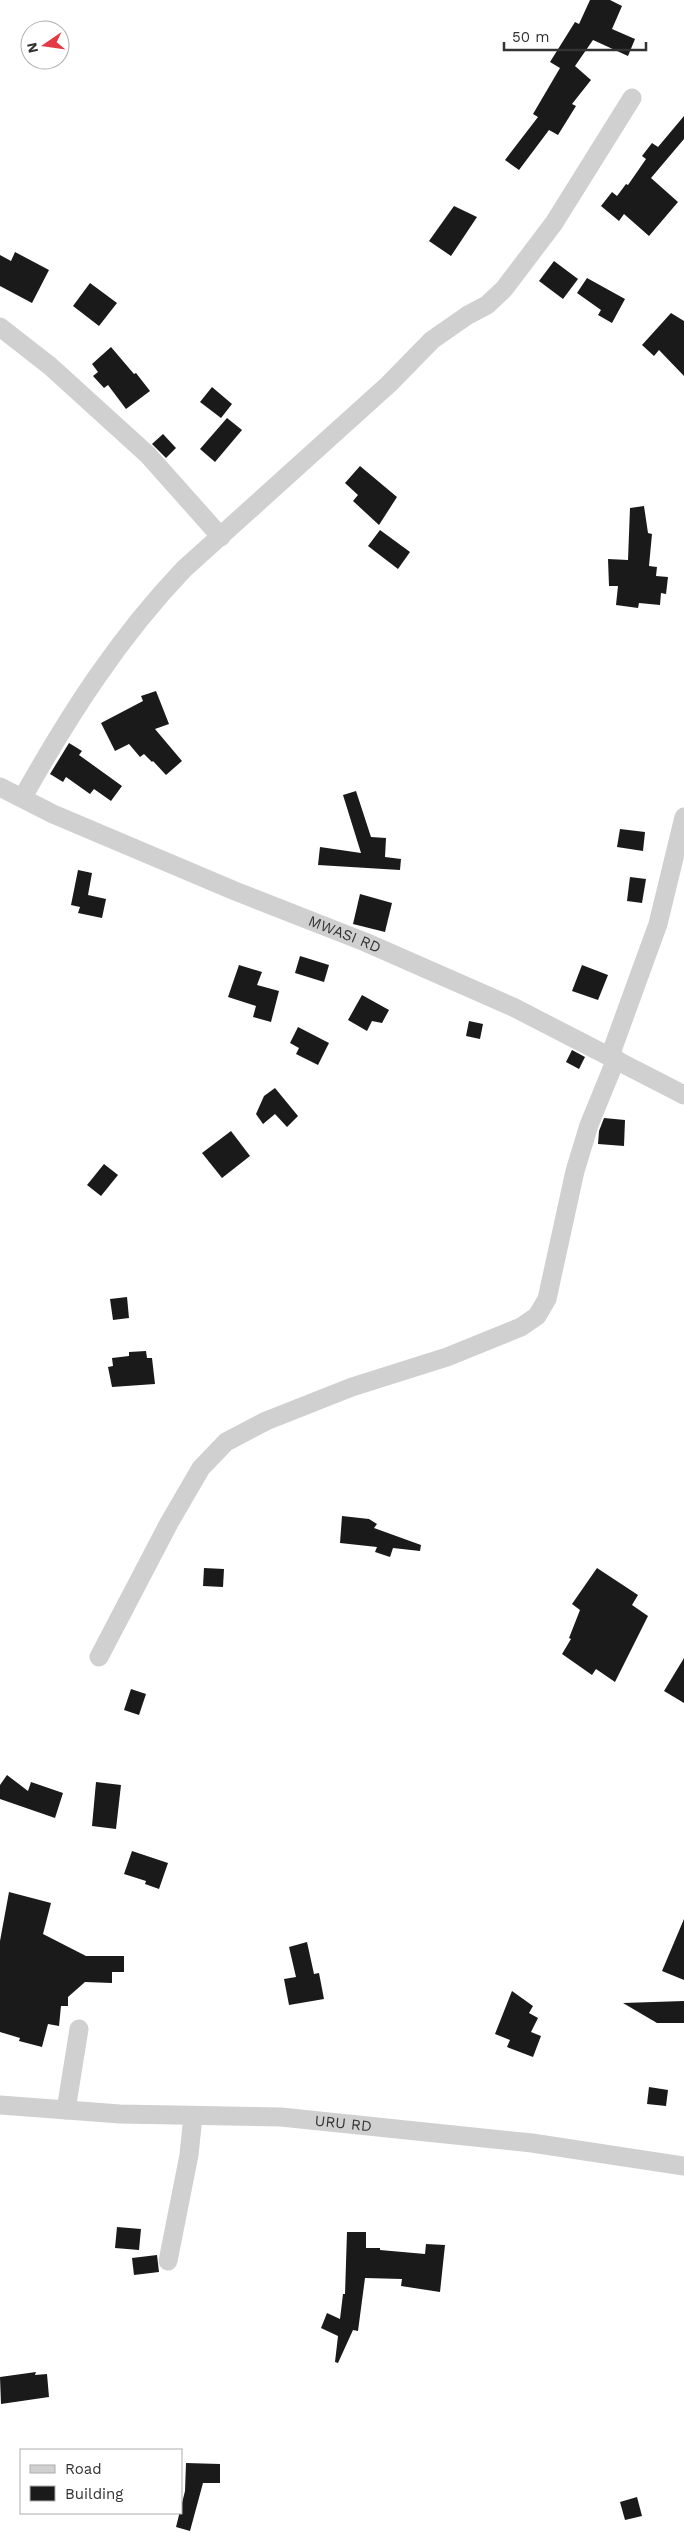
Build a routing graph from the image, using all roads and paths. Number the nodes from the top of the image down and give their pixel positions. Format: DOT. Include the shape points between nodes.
graph roads {
  1 [pos="632,98"];
  2 [pos="0,327"];
  3 [pos="221,537"];
  4 [pos="0,787"];
  5 [pos="22,796"];
  6 [pos="684,817"];
  7 [pos="613,1058"];
  8 [pos="684,1095"];
  9 [pos="99,1657"];
  10 [pos="79,2030"];
  11 [pos="0,2105"];
  12 [pos="66,2110"];
  13 [pos="193,2116"];
  14 [pos="684,2166"];
  15 [pos="168,2261"];
  1 -- 3 [label="street" via="554,223 504,289 487,305 432,340 389,384"];
  2 -- 3 [label="street" via="50,366 148,455"];
  3 -- 5 [label="street" via="172,582 129,633 80,699"];
  4 -- 5 [label="street, MWASI RD"];
  5 -- 7 [label="street, MWASI RD" via="53,814 365,942 513,1007"];
  6 -- 7 [label="street" via="658,924"];
  7 -- 8 [label="street, MWASI RD"];
  7 -- 9 [label="street" via="575,1171 547,1300 536,1316 521,1326 447,1357 352,1387 266,1421 226,1442 201,1468"];
  10 -- 12 [label="street"];
  11 -- 12 [label="street, URU RD"];
  12 -- 13 [label="street, URU RD"];
  13 -- 14 [label="street, URU RD" via="281,2117 338,2122 532,2143"];
  13 -- 15 [label="street" via="189,2155"];
}
